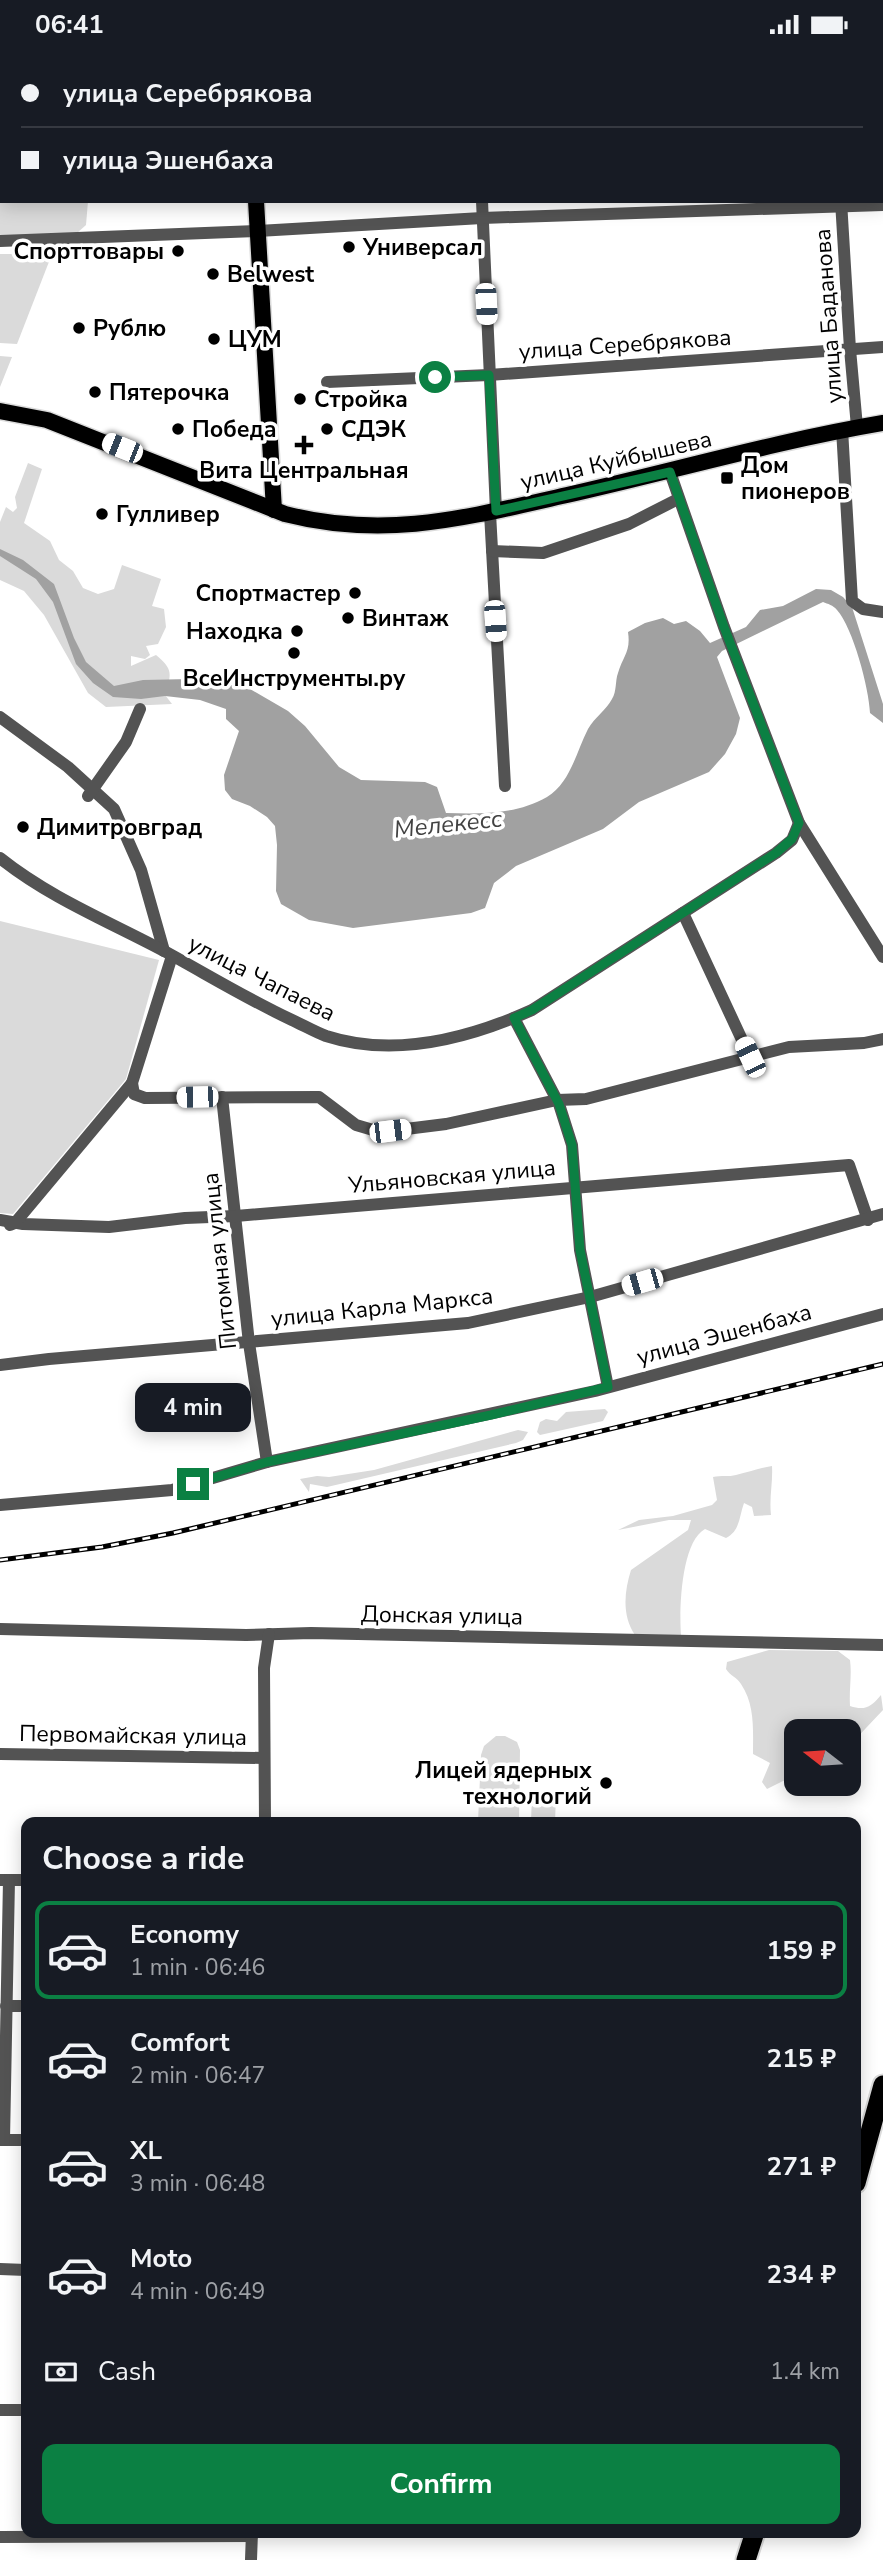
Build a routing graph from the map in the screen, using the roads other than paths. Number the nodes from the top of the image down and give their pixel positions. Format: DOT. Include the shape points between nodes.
graph roads {
  1 [pos="256,203"];
  2 [pos="482,203"];
  3 [pos="841,204"];
  4 [pos="883,205"];
  5 [pos="482,218"];
  6 [pos="258,231"];
  7 [pos="0,241"];
  8 [pos="883,347"];
  9 [pos="850,349"];
  10 [pos="489,375"];
  11 [pos="327,382"];
  12 [pos="0,411"];
  13 [pos="883,423"];
  14 [pos="849,428"];
  15 [pos="670,472"];
  16 [pos="678,499"];
  17 [pos="274,510"];
  18 [pos="493,512"];
  19 [pos="492,551"];
  20 [pos="883,612"];
  21 [pos="140,709"];
  22 [pos="0,717"];
  23 [pos="505,786"];
  24 [pos="91,793"];
  25 [pos="799,823"];
  26 [pos="0,858"];
  27 [pos="683,913"];
  28 [pos="879,942"];
  29 [pos="168,953"];
  30 [pos="883,957"];
  31 [pos="514,1018"];
  32 [pos="883,1039"];
  33 [pos="750,1057"];
  34 [pos="132,1083"];
  35 [pos="222,1097"];
  36 [pos="558,1100"];
  37 [pos="576,1186"];
  38 [pos="883,1215"];
  39 [pos="236,1216"];
  40 [pos="0,1220"];
  41 [pos="868,1220"];
  42 [pos="15,1223"];
  43 [pos="0,1229"];
  44 [pos="590,1297"];
  45 [pos="883,1314"];
  46 [pos="249,1343"];
  47 [pos="0,1365"];
  48 [pos="608,1387"];
  49 [pos="267,1462"];
  50 [pos="0,1505"];
  51 [pos="0,1629"];
  52 [pos="269,1634"];
  53 [pos="883,1645"];
  54 [pos="0,1754"];
  55 [pos="264,1758"];
  56 [pos="265,1817"];
  57 [pos="5,1880"];
  58 [pos="6,2006"];
  59 [pos="21,2006"];
  60 [pos="883,2085"];
  61 [pos="2,2140"];
  62 [pos="21,2140"];
  63 [pos="861,2165"];
  64 [pos="0,2269"];
  65 [pos="21,2270"];
  66 [pos="0,2410"];
  67 [pos="21,2410"];
  68 [pos="0,2537"];
  69 [pos="21,2537"];
  70 [pos="252,2538"];
  71 [pos="753,2538"];
  72 [pos="251,2560"];
  73 [pos="746,2560"];
  1 -- 6 [label="main road"];
  2 -- 5 [label="street"];
  3 -- 4 [label="street"];
  3 -- 5 [label="street"];
  3 -- 9 [label="street, улица Баданова"];
  5 -- 6 [label="street"];
  5 -- 10 [label="street"];
  6 -- 7 [label="street"];
  6 -- 17 [label="main road"];
  8 -- 9 [label="street, улица Серебрякова"];
  9 -- 10 [label="street, улица Серебрякова"];
  9 -- 14 [label="street, улица Баданова"];
  10 -- 11 [label="street, улица Серебрякова"];
  10 -- 18 [label="street"];
  12 -- 17 [label="main road, улица Куйбышева" via="47,420"];
  13 -- 14 [label="main road, улица Куйбышева"];
  14 -- 15 [label="main road, улица Куйбышева"];
  14 -- 20 [label="street, улица Баданова" via="845,506 852,601 863,609"];
  15 -- 16 [label="street"];
  15 -- 18 [label="main road, улица Куйбышева"];
  16 -- 19 [label="street" via="629,524 543,553"];
  16 -- 25 [label="street"];
  17 -- 18 [label="main road, улица Куйбышева" via="320,523 365,527 414,525"];
  18 -- 19 [label="street"];
  19 -- 23 [label="street"];
  21 -- 24 [label="street" via="126,742"];
  22 -- 24 [label="street" via="68,767"];
  24 -- 29 [label="street" via="114,809 141,870"];
  25 -- 27 [label="street, улица Чапаева" via="792,839 776,853"];
  25 -- 28 [label="street"];
  26 -- 29 [label="street, улица Чапаева" via="22,876"];
  27 -- 31 [label="street, улица Чапаева"];
  27 -- 33 [label="street"];
  28 -- 30 [label="street"];
  29 -- 31 [label="street, улица Чапаева" via="325,1036 360,1044 407,1046"];
  29 -- 34 [label="street"];
  31 -- 36 [label="street"];
  32 -- 33 [label="street" via="789,1047"];
  33 -- 36 [label="street" via="586,1099"];
  34 -- 35 [label="street" via="134,1094 145,1098"];
  34 -- 42 [label="street"];
  35 -- 36 [label="street" via="319,1097 356,1125 373,1131 446,1124"];
  35 -- 39 [label="street, Питомная улица"];
  36 -- 37 [label="street" via="572,1145"];
  37 -- 39 [label="street, Ульяновская улица"];
  37 -- 41 [label="street, Ульяновская улица" via="849,1165"];
  37 -- 44 [label="street" via="580,1250"];
  38 -- 41 [label="street, улица Карла Маркса"];
  39 -- 42 [label="street, Ульяновская улица" via="109,1227"];
  39 -- 46 [label="street, Питомная улица"];
  40 -- 42 [label="street, Ульяновская улица"];
  41 -- 44 [label="street, улица Карла Маркса"];
  42 -- 43 [label="street"];
  44 -- 46 [label="street, улица Карла Маркса" via="468,1323"];
  44 -- 48 [label="street"];
  45 -- 48 [label="street, улица Эшенбаха"];
  46 -- 47 [label="street, улица Карла Маркса"];
  46 -- 49 [label="street, Питомная улица"];
  48 -- 49 [label="street, улица Эшенбаха"];
  49 -- 50 [label="street, улица Эшенбаха" via="172,1490"];
  51 -- 52 [label="street, Донская улица"];
  52 -- 53 [label="street, Донская улица"];
  52 -- 55 [label="street" via="264,1668"];
  54 -- 55 [label="street, Первомайская улица"];
  55 -- 56 [label="street"];
  57 -- 58 [label="street"];
  58 -- 59 [label="street"];
  58 -- 61 [label="street"];
  60 -- 63 [label="highway"];
  61 -- 62 [label="street"];
  64 -- 65 [label="street"];
  66 -- 67 [label="street"];
  68 -- 69 [label="street"];
  70 -- 72 [label="street"];
  71 -- 73 [label="highway"];
}
